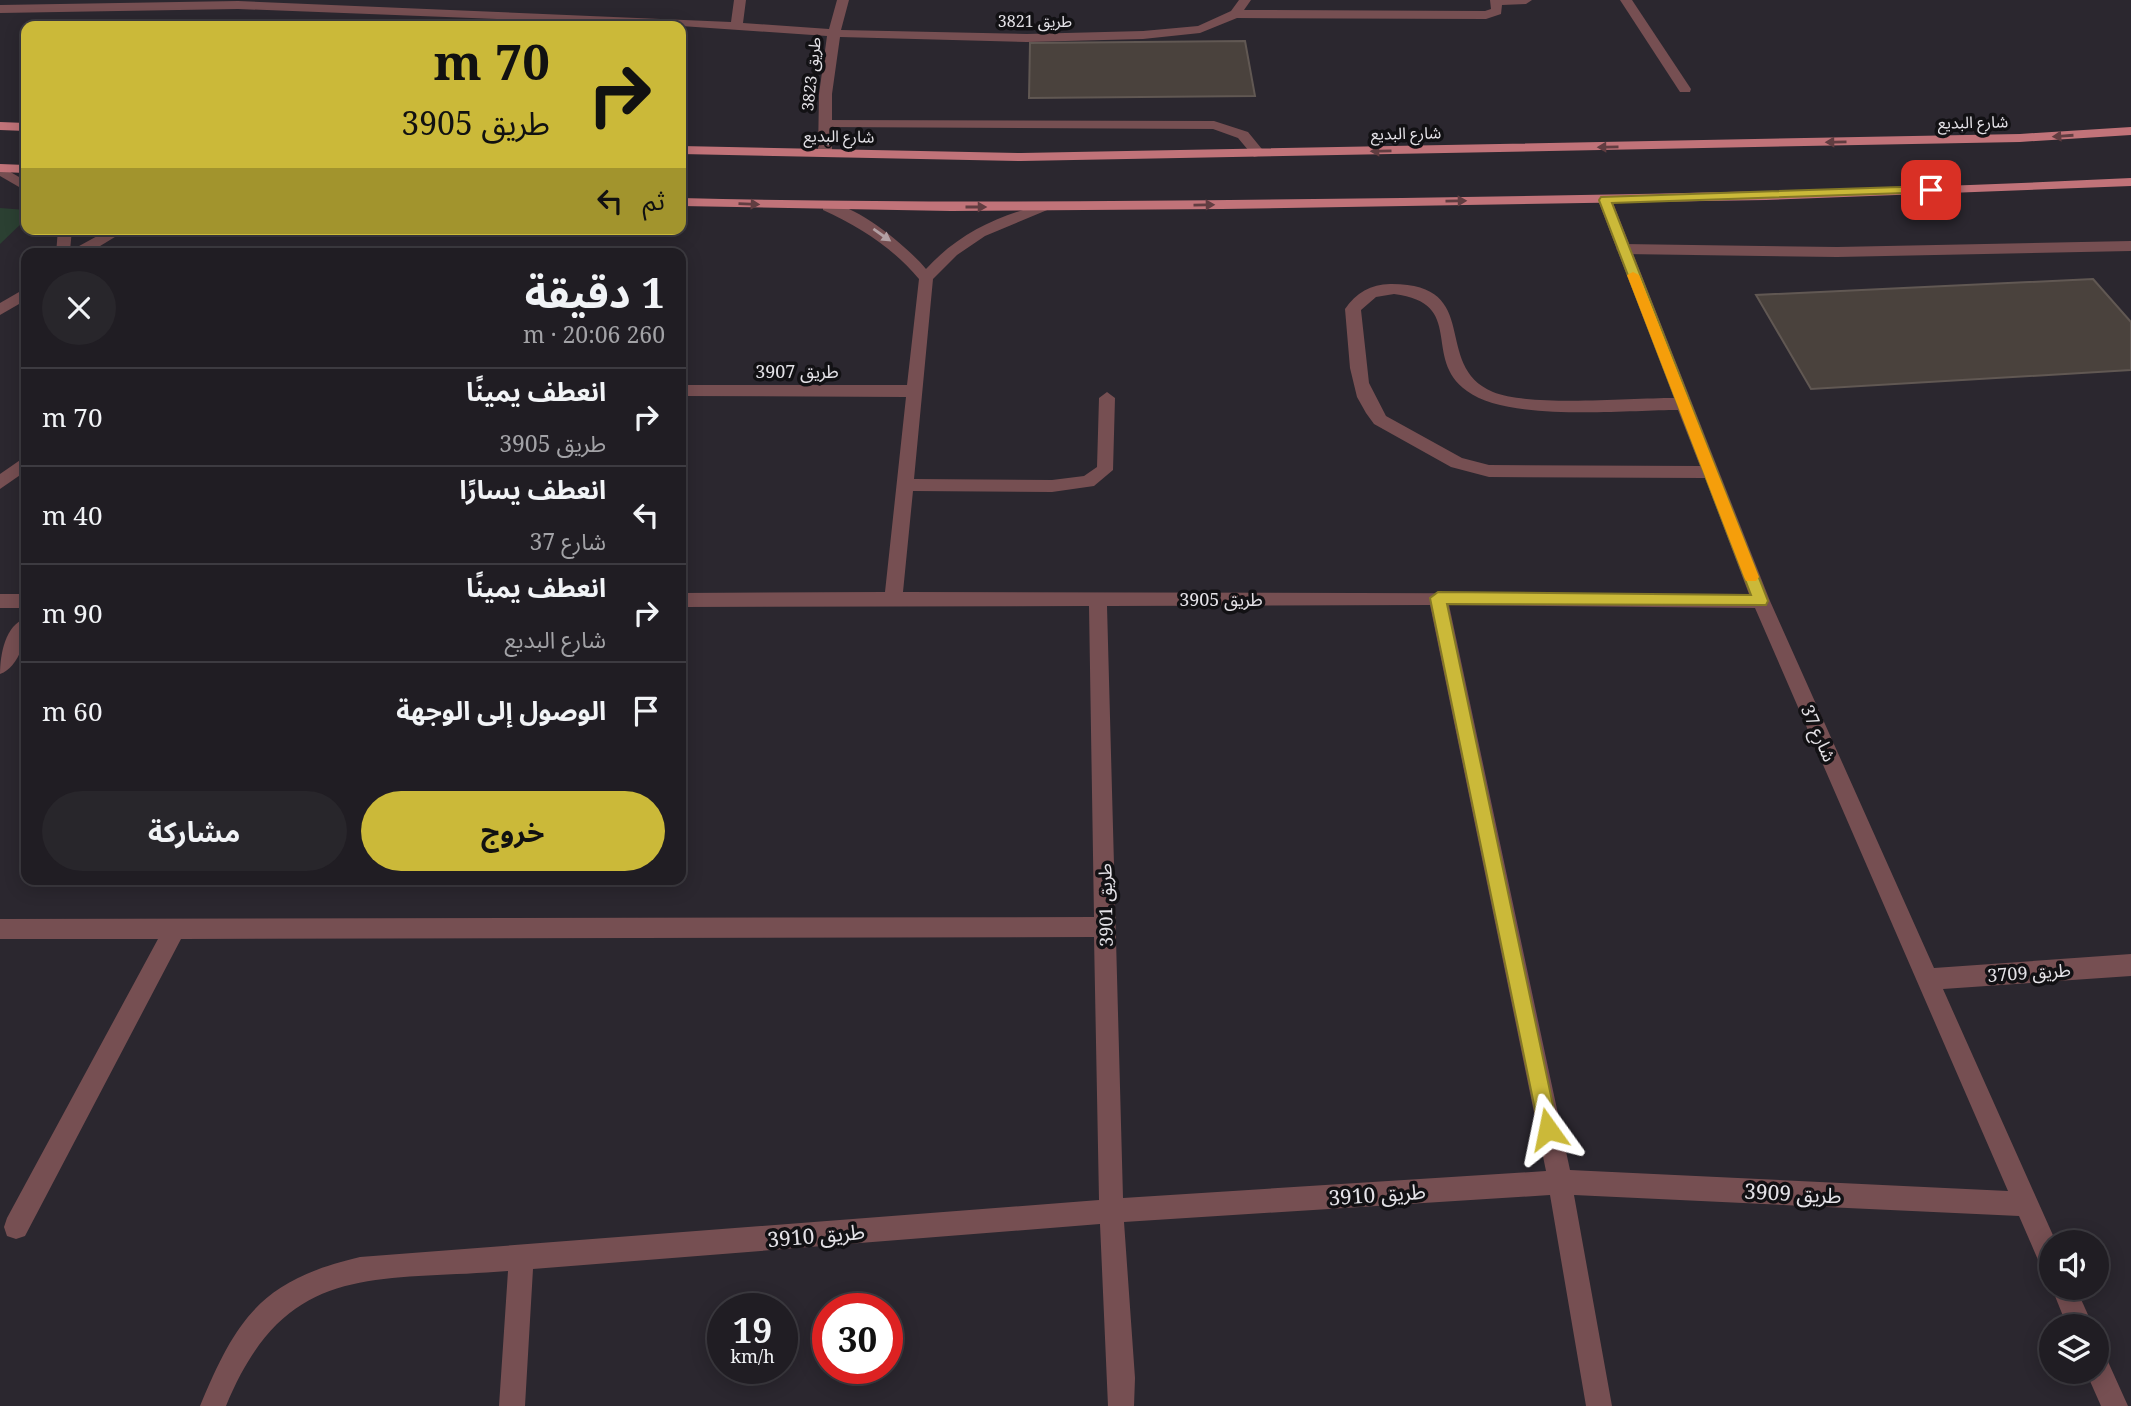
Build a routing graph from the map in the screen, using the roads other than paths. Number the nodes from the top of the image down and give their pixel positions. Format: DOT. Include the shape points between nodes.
graph roads {
  1 [pos="409,0"];
  2 [pos="740,0"];
  3 [pos="843,0"];
  4 [pos="1245,0"];
  5 [pos="1526,0"];
  6 [pos="1626,0"];
  7 [pos="1496,1"];
  8 [pos="240,3"];
  9 [pos="118,4"];
  10 [pos="0,9"];
  11 [pos="401,12"];
  12 [pos="1235,15"];
  13 [pos="617,21"];
  14 [pos="686,24"];
  15 [pos="737,26"];
  16 [pos="832,33"];
  17 [pos="1685,89"];
  18 [pos="824,123"];
  19 [pos="0,126"];
  20 [pos="21,127"];
  21 [pos="2131,131"];
  22 [pos="686,150"];
  23 [pos="825,153"];
  24 [pos="1259,154"];
  25 [pos="0,169"];
  26 [pos="21,169"];
  27 [pos="2131,183"];
  28 [pos="21,184"];
  29 [pos="1605,200"];
  30 [pos="686,202"];
  31 [pos="828,207"];
  32 [pos="1045,208"];
  33 [pos="110,235"];
  34 [pos="2131,246"];
  35 [pos="87,248"];
  36 [pos="1623,249"];
  37 [pos="926,278"];
  38 [pos="21,296"];
  39 [pos="0,310"];
  40 [pos="686,391"];
  41 [pos="914,391"];
  42 [pos="1107,398"];
  43 [pos="1682,404"];
  44 [pos="21,466"];
  45 [pos="1709,472"];
  46 [pos="0,483"];
  47 [pos="904,485"];
  48 [pos="1438,598"];
  49 [pos="1098,599"];
  50 [pos="686,600"];
  51 [pos="893,600"];
  52 [pos="0,601"];
  53 [pos="21,601"];
  54 [pos="1760,601"];
  55 [pos="21,633"];
  56 [pos="0,666"];
  57 [pos="1105,927"];
  58 [pos="0,929"];
  59 [pos="175,929"];
  60 [pos="2131,965"];
  61 [pos="1927,979"];
  62 [pos="1560,1182"];
  63 [pos="2026,1204"];
  64 [pos="1111,1211"];
  65 [pos="16,1227"];
  66 [pos="2039,1233"];
  67 [pos="521,1258"];
  68 [pos="2105,1384"];
  69 [pos="213,1406"];
  70 [pos="512,1406"];
  71 [pos="1121,1406"];
  72 [pos="1599,1406"];
  73 [pos="2115,1406"];
  1 -- 11 [label="street"];
  2 -- 15 [label="street"];
  3 -- 16 [label="street, طريق 3823"];
  4 -- 12 [label="street"];
  5 -- 7 [label="street"];
  6 -- 17 [label="street"];
  7 -- 12 [label="street" via="1497,11 1486,15"];
  8 -- 9 [label="street, طريق 3821"];
  8 -- 11 [label="street, طريق 3821"];
  9 -- 10 [label="street, طريق 3821"];
  11 -- 13 [label="street, طريق 3821"];
  12 -- 16 [label="street, طريق 3821" via="1200,29 1143,36"];
  14 -- 15 [label="street, طريق 3821"];
  15 -- 16 [label="street, طريق 3821"];
  16 -- 18 [label="street, طريق 3823"];
  18 -- 23 [label="street, طريق 3823"];
  18 -- 24 [label="street" via="1214,125 1243,135"];
  19 -- 20 [label="main road"];
  21 -- 24 [label="main road, شارع البديع, one-way" via="2020,138"];
  22 -- 23 [label="main road, شارع البديع"];
  23 -- 24 [label="main road, شارع البديع" via="1021,157"];
  25 -- 26 [label="main road"];
  25 -- 28 [label="street"];
  27 -- 29 [label="main road"];
  32 -- 29 [label="main road, one-way"];
  29 -- 36 [label="street, شارع 37"];
  30 -- 31 [label="main road, one-way"];
  31 -- 32 [label="main road, one-way"];
  31 -- 37 [label="street, one-way" via="885,237"];
  32 -- 37 [label="street" via="975,233"];
  33 -- 35 [label="street"];
  34 -- 36 [label="street" via="1838,252"];
  36 -- 43 [label="street, شارع 37"];
  37 -- 41 [label="street"];
  38 -- 39 [label="street"];
  40 -- 41 [label="street, طريق 3907"];
  41 -- 47 [label="street"];
  42 -- 47 [label="street" via="1105,470 1088,482"];
  43 -- 45 [label="street, شارع 37"];
  43 -- 45 [label="street" via="1518,404 1496,399 1461,376 1447,322 1429,298 1392,289 1374,291 1360,298 1353,309 1362,389 1371,411 1457,463 1489,471"];
  44 -- 46 [label="street"];
  45 -- 54 [label="street, شارع 37"];
  47 -- 51 [label="street"];
  48 -- 49 [label="street, طريق 3905"];
  48 -- 54 [label="street, طريق 3905"];
  48 -- 62 [label="street"];
  49 -- 51 [label="street, طريق 3905"];
  49 -- 57 [label="street, طريق 3901"];
  50 -- 51 [label="street, طريق 3905"];
  52 -- 53 [label="street"];
  54 -- 61 [label="street, شارع 37"];
  55 -- 56 [label="street"];
  57 -- 59 [label="street"];
  57 -- 64 [label="street, طريق 3901"];
  58 -- 59 [label="street"];
  59 -- 65 [label="street"];
  60 -- 61 [label="street, طريق 3709"];
  61 -- 63 [label="street, شارع 37"];
  62 -- 63 [label="street, طريق 3909"];
  62 -- 64 [label="street, طريق 3910"];
  62 -- 72 [label="street"];
  63 -- 66 [label="street, شارع 37"];
  64 -- 67 [label="street, طريق 3910"];
  64 -- 71 [label="street"];
  67 -- 69 [label="street, طريق 3910" via="360,1270 324,1277 288,1295 256,1324 230,1362"];
  67 -- 70 [label="street"];
  68 -- 73 [label="street"];
}
